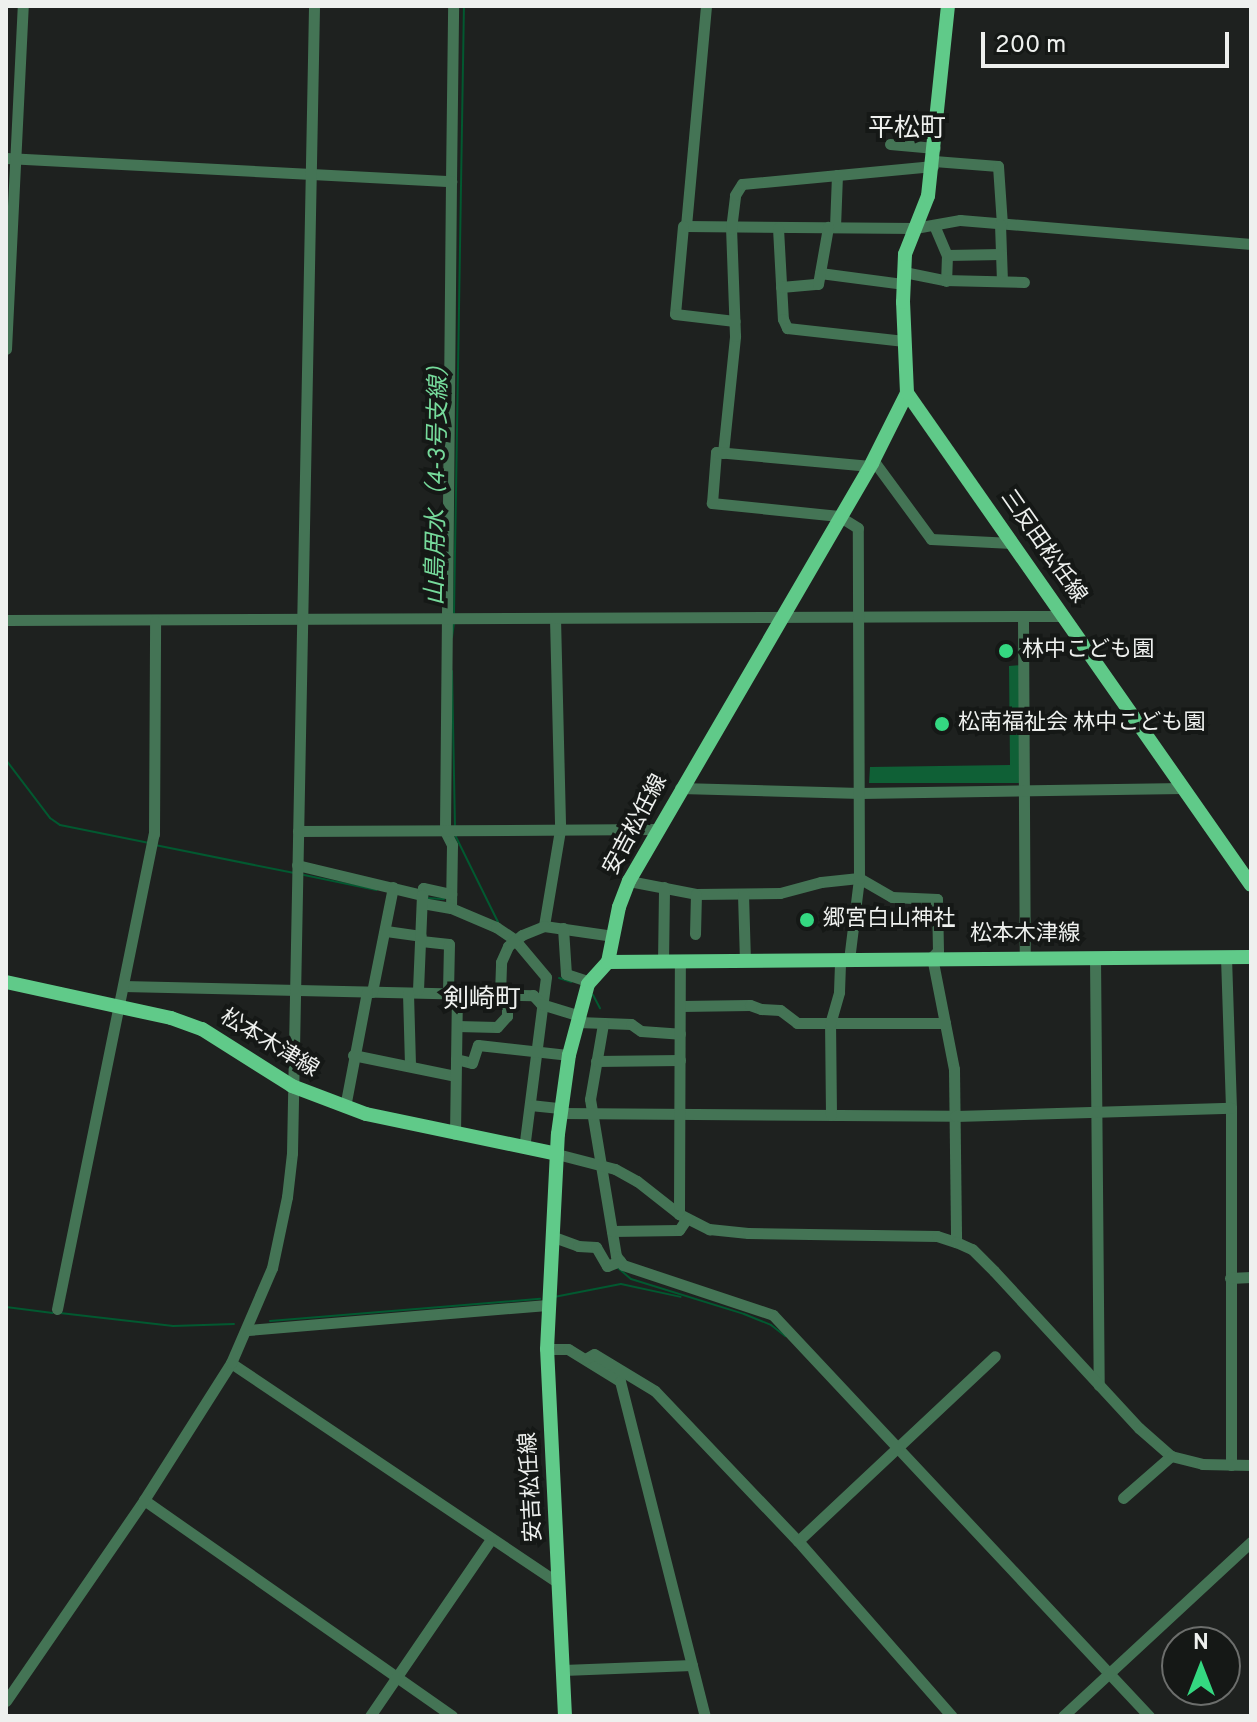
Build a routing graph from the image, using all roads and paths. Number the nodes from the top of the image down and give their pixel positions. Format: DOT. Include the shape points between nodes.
graph roads {
  1 [pos="23,6"];
  2 [pos="314,6"];
  3 [pos="453,6"];
  4 [pos="706,6"];
  5 [pos="948,6"];
  6 [pos="890,144"];
  7 [pos="934,158"];
  8 [pos="10,159"];
  9 [pos="311,173"];
  10 [pos="837,175"];
  11 [pos="451,181"];
  12 [pos="1001,224"];
  13 [pos="934,225"];
  14 [pos="683,226"];
  15 [pos="831,227"];
  16 [pos="778,228"];
  17 [pos="915,228"];
  18 [pos="731,229"];
  19 [pos="1251,244"];
  20 [pos="1001,254"];
  21 [pos="947,255"];
  22 [pos="820,273"];
  23 [pos="904,278"];
  24 [pos="1002,280"];
  25 [pos="946,281"];
  26 [pos="1024,282"];
  27 [pos="781,287"];
  28 [pos="735,321"];
  29 [pos="904,341"];
  30 [pos="6,349"];
  31 [pos="907,393"];
  32 [pos="723,453"];
  33 [pos="872,463"];
  34 [pos="839,516"];
  35 [pos="1012,543"];
  36 [pos="1064,616"];
  37 [pos="782,617"];
  38 [pos="555,618"];
  39 [pos="1023,619"];
  40 [pos="6,620"];
  41 [pos="451,620"];
  42 [pos="859,620"];
  43 [pos="155,621"];
  44 [pos="302,621"];
  45 [pos="680,788"];
  46 [pos="1183,788"];
  47 [pos="1024,792"];
  48 [pos="860,793"];
  49 [pos="658,829"];
  50 [pos="560,830"];
  51 [pos="298,831"];
  52 [pos="451,831"];
  53 [pos="297,871"];
  54 [pos="859,878"];
  55 [pos="629,881"];
  56 [pos="1251,885"];
  57 [pos="664,887"];
  58 [pos="393,891"];
  59 [pos="451,894"];
  60 [pos="696,894"];
  61 [pos="743,894"];
  62 [pos="422,898"];
  63 [pos="451,908"];
  64 [pos="544,926"];
  65 [pos="563,928"];
  66 [pos="386,931"];
  67 [pos="695,934"];
  68 [pos="613,936"];
  69 [pos="421,938"];
  70 [pos="515,940"];
  71 [pos="932,957"];
  72 [pos="1025,957"];
  73 [pos="1095,957"];
  74 [pos="1226,957"];
  75 [pos="1251,957"];
  76 [pos="844,960"];
  77 [pos="680,961"];
  78 [pos="745,961"];
  79 [pos="608,962"];
  80 [pos="663,962"];
  81 [pos="6,982"];
  82 [pos="123,986"];
  83 [pos="588,987"];
  84 [pos="294,990"];
  85 [pos="369,992"];
  86 [pos="413,992"];
  87 [pos="453,993"];
  88 [pos="503,994"];
  89 [pos="541,1004"];
  90 [pos="119,1006"];
  91 [pos="681,1006"];
  92 [pos="579,1019"];
  93 [pos="945,1023"];
  94 [pos="603,1024"];
  95 [pos="830,1024"];
  96 [pos="457,1026"];
  97 [pos="497,1027"];
  98 [pos="680,1034"];
  99 [pos="498,1045"];
  100 [pos="534,1049"];
  101 [pos="353,1055"];
  102 [pos="569,1055"];
  103 [pos="456,1059"];
  104 [pos="680,1060"];
  105 [pos="596,1061"];
  106 [pos="410,1066"];
  107 [pos="455,1076"];
  108 [pos="292,1086"];
  109 [pos="530,1105"];
  110 [pos="345,1107"];
  111 [pos="1231,1108"];
  112 [pos="560,1111"];
  113 [pos="588,1114"];
  114 [pos="680,1114"];
  115 [pos="1096,1114"];
  116 [pos="831,1115"];
  117 [pos="955,1116"];
  118 [pos="455,1134"];
  119 [pos="524,1148"];
  120 [pos="557,1154"];
  121 [pos="598,1163"];
  122 [pos="683,1216"];
  123 [pos="612,1231"];
  124 [pos="551,1236"];
  125 [pos="956,1242"];
  126 [pos="616,1262"];
  127 [pos="1251,1277"];
  128 [pos="1230,1278"];
  129 [pos="547,1305"];
  130 [pos="57,1309"];
  131 [pos="248,1330"];
  132 [pos="547,1349"];
  133 [pos="995,1356"];
  134 [pos="587,1358"];
  135 [pos="231,1363"];
  136 [pos="1099,1385"];
  137 [pos="896,1451"];
  138 [pos="1171,1456"];
  139 [pos="1231,1465"];
  140 [pos="1251,1465"];
  141 [pos="1123,1498"];
  142 [pos="144,1500"];
  143 [pos="491,1539"];
  144 [pos="798,1541"];
  145 [pos="1251,1542"];
  146 [pos="558,1583"];
  147 [pos="692,1665"];
  148 [pos="563,1670"];
  149 [pos="1109,1672"];
  150 [pos="396,1678"];
  151 [pos="6,1701"];
  152 [pos="370,1716"];
  153 [pos="452,1716"];
  154 [pos="565,1716"];
  155 [pos="705,1716"];
  156 [pos="952,1716"];
  157 [pos="1063,1716"];
  158 [pos="1149,1716"];
  1 -- 8 [label="street"];
  2 -- 9 [label="street"];
  3 -- 11 [label="street"];
  4 -- 18 [label="street" via="686,226"];
  5 -- 7 [label="main road"];
  6 -- 7 [label="street"];
  7 -- 10 [label="street"];
  7 -- 12 [label="street" via="998,166"];
  7 -- 17 [label="main road" via="928,196"];
  8 -- 9 [label="street"];
  8 -- 30 [label="street"];
  9 -- 11 [label="street"];
  9 -- 44 [label="street"];
  10 -- 15 [label="street"];
  10 -- 18 [label="street" via="742,184 735,195"];
  11 -- 41 [label="street"];
  12 -- 13 [label="street" via="960,220"];
  12 -- 19 [label="street"];
  12 -- 20 [label="street"];
  13 -- 17 [label="street"];
  13 -- 21 [label="street"];
  14 -- 28 [label="street" via="675,314"];
  15 -- 16 [label="street"];
  15 -- 17 [label="street"];
  15 -- 22 [label="street"];
  16 -- 18 [label="street"];
  16 -- 27 [label="street"];
  17 -- 23 [label="main road" via="905,254"];
  18 -- 28 [label="street"];
  20 -- 21 [label="street"];
  20 -- 24 [label="street"];
  21 -- 25 [label="street"];
  22 -- 23 [label="street"];
  22 -- 27 [label="street" via="818,284"];
  23 -- 25 [label="street"];
  23 -- 29 [label="main road"];
  24 -- 25 [label="street"];
  24 -- 26 [label="street"];
  27 -- 29 [label="street" via="783,319 791,330"];
  28 -- 32 [label="street"];
  29 -- 31 [label="main road"];
  31 -- 33 [label="main road, 安吉松任線"];
  31 -- 35 [label="main road, 三反田松任線"];
  32 -- 33 [label="street"];
  32 -- 34 [label="street" via="716,452 712,503"];
  33 -- 34 [label="main road, 安吉松任線"];
  33 -- 35 [label="street" via="931,539"];
  34 -- 37 [label="main road, 安吉松任線"];
  34 -- 42 [label="street" via="858,528"];
  35 -- 36 [label="main road, 三反田松任線"];
  36 -- 39 [label="street"];
  36 -- 46 [label="main road, 三反田松任線"];
  37 -- 38 [label="street"];
  37 -- 42 [label="street"];
  37 -- 45 [label="main road, 安吉松任線"];
  38 -- 41 [label="street"];
  38 -- 50 [label="street"];
  39 -- 42 [label="street"];
  39 -- 47 [label="street"];
  40 -- 43 [label="street"];
  41 -- 44 [label="street"];
  41 -- 52 [label="street"];
  42 -- 48 [label="street"];
  43 -- 44 [label="street"];
  43 -- 82 [label="street" via="152,844"];
  44 -- 51 [label="street"];
  45 -- 48 [label="street"];
  45 -- 49 [label="main road, 安吉松任線"];
  46 -- 47 [label="street"];
  46 -- 56 [label="main road, 三反田松任線"];
  47 -- 48 [label="street"];
  47 -- 72 [label="street"];
  48 -- 54 [label="street"];
  49 -- 50 [label="street"];
  49 -- 55 [label="main road, 安吉松任線"];
  50 -- 52 [label="street"];
  50 -- 64 [label="street"];
  51 -- 52 [label="street"];
  51 -- 53 [label="street"];
  52 -- 59 [label="street"];
  53 -- 58 [label="street"];
  53 -- 84 [label="street"];
  54 -- 61 [label="street" via="780,893"];
  54 -- 71 [label="street" via="892,897 937,899 938,951"];
  54 -- 76 [label="street"];
  55 -- 57 [label="street"];
  55 -- 68 [label="main road, 安吉松任線"];
  57 -- 60 [label="street"];
  57 -- 80 [label="street"];
  58 -- 62 [label="street"];
  58 -- 66 [label="street"];
  59 -- 62 [label="street" via="423,888"];
  59 -- 63 [label="street"];
  60 -- 61 [label="street"];
  60 -- 67 [label="street"];
  61 -- 78 [label="street"];
  62 -- 63 [label="street"];
  62 -- 69 [label="street"];
  63 -- 70 [label="street"];
  64 -- 65 [label="street"];
  64 -- 70 [label="street"];
  65 -- 68 [label="street"];
  65 -- 83 [label="street" via="566,974"];
  66 -- 69 [label="street"];
  66 -- 85 [label="street"];
  68 -- 79 [label="main road, 安吉松任線"];
  69 -- 86 [label="street"];
  69 -- 87 [label="street" via="449,944"];
  70 -- 88 [label="street" via="501,962"];
  70 -- 89 [label="street" via="546,977"];
  71 -- 72 [label="main road, 松本木津線"];
  71 -- 76 [label="main road, 松本木津線"];
  71 -- 93 [label="street"];
  72 -- 73 [label="main road, 松本木津線"];
  73 -- 74 [label="main road, 松本木津線"];
  73 -- 115 [label="street"];
  74 -- 75 [label="main road, 松本木津線"];
  74 -- 111 [label="street"];
  76 -- 78 [label="main road, 松本木津線"];
  76 -- 95 [label="street"];
  77 -- 78 [label="main road, 松本木津線"];
  77 -- 80 [label="main road, 松本木津線"];
  77 -- 91 [label="street"];
  79 -- 80 [label="main road, 松本木津線"];
  79 -- 83 [label="main road, 安吉松任線"];
  81 -- 90 [label="main road, 松本木津線"];
  82 -- 84 [label="street"];
  82 -- 90 [label="street"];
  83 -- 92 [label="main road, 安吉松任線"];
  84 -- 85 [label="street"];
  84 -- 108 [label="street"];
  85 -- 86 [label="street"];
  85 -- 101 [label="street"];
  86 -- 87 [label="street"];
  86 -- 106 [label="street"];
  87 -- 88 [label="street"];
  87 -- 96 [label="street"];
  88 -- 89 [label="street" via="533,995"];
  88 -- 97 [label="street" via="507,1016"];
  89 -- 92 [label="street"];
  89 -- 100 [label="street"];
  90 -- 108 [label="main road, 松本木津線" via="202,1029"];
  90 -- 130 [label="street"];
  91 -- 95 [label="street" via="750,1005 780,1010 797,1023"];
  91 -- 98 [label="street"];
  92 -- 94 [label="street"];
  92 -- 102 [label="main road, 安吉松任線"];
  93 -- 95 [label="street"];
  93 -- 117 [label="street" via="954,1069"];
  94 -- 98 [label="street"];
  94 -- 105 [label="street"];
  95 -- 116 [label="street"];
  96 -- 97 [label="street"];
  96 -- 103 [label="street"];
  97 -- 99 [label="street"];
  98 -- 104 [label="street"];
  99 -- 100 [label="street"];
  99 -- 103 [label="street" via="478,1045 472,1063"];
  100 -- 102 [label="street"];
  100 -- 109 [label="street"];
  101 -- 106 [label="street"];
  101 -- 110 [label="street"];
  102 -- 112 [label="main road, 安吉松任線"];
  103 -- 107 [label="street"];
  104 -- 105 [label="street"];
  104 -- 114 [label="street"];
  105 -- 113 [label="street"];
  106 -- 107 [label="street"];
  107 -- 118 [label="street"];
  108 -- 110 [label="main road, 松本木津線"];
  108 -- 131 [label="street" via="287,1197 272,1268"];
  109 -- 112 [label="street"];
  109 -- 119 [label="street"];
  110 -- 118 [label="main road, 松本木津線"];
  111 -- 115 [label="street"];
  111 -- 128 [label="street"];
  112 -- 113 [label="street"];
  112 -- 120 [label="main road, 安吉松任線"];
  113 -- 114 [label="street"];
  113 -- 121 [label="street"];
  114 -- 116 [label="street"];
  114 -- 122 [label="street"];
  115 -- 117 [label="street"];
  115 -- 136 [label="street"];
  116 -- 117 [label="street"];
  117 -- 125 [label="street"];
  118 -- 119 [label="main road, 松本木津線"];
  119 -- 120 [label="main road, 松本木津線"];
  120 -- 121 [label="street"];
  120 -- 124 [label="main road, 安吉松任線"];
  121 -- 122 [label="street" via="637,1181"];
  121 -- 123 [label="street"];
  122 -- 123 [label="street" via="679,1230"];
  122 -- 125 [label="street" via="724,1232 937,1236"];
  123 -- 126 [label="street"];
  124 -- 126 [label="street" via="596,1247 603,1264"];
  124 -- 129 [label="main road, 安吉松任線"];
  125 -- 136 [label="street" via="972,1249"];
  126 -- 137 [label="street" via="773,1315"];
  127 -- 128 [label="street"];
  128 -- 139 [label="street"];
  129 -- 131 [label="street"];
  129 -- 132 [label="main road, 安吉松任線"];
  131 -- 135 [label="street"];
  132 -- 134 [label="street" via="568,1349"];
  132 -- 146 [label="main road, 安吉松任線"];
  133 -- 137 [label="street"];
  134 -- 144 [label="street" via="594,1354 655,1391"];
  134 -- 147 [label="street" via="620,1381"];
  135 -- 142 [label="street"];
  135 -- 143 [label="street"];
  136 -- 138 [label="street"];
  137 -- 144 [label="street"];
  137 -- 149 [label="street"];
  138 -- 139 [label="street"];
  138 -- 141 [label="street"];
  139 -- 140 [label="street"];
  142 -- 150 [label="street"];
  142 -- 151 [label="street"];
  143 -- 146 [label="street"];
  143 -- 150 [label="street"];
  144 -- 156 [label="street"];
  145 -- 149 [label="street"];
  146 -- 148 [label="main road, 安吉松任線"];
  147 -- 148 [label="street"];
  147 -- 155 [label="street"];
  148 -- 154 [label="main road, 安吉松任線"];
  149 -- 157 [label="street"];
  149 -- 158 [label="street"];
  150 -- 152 [label="street"];
  150 -- 153 [label="street"];
}
